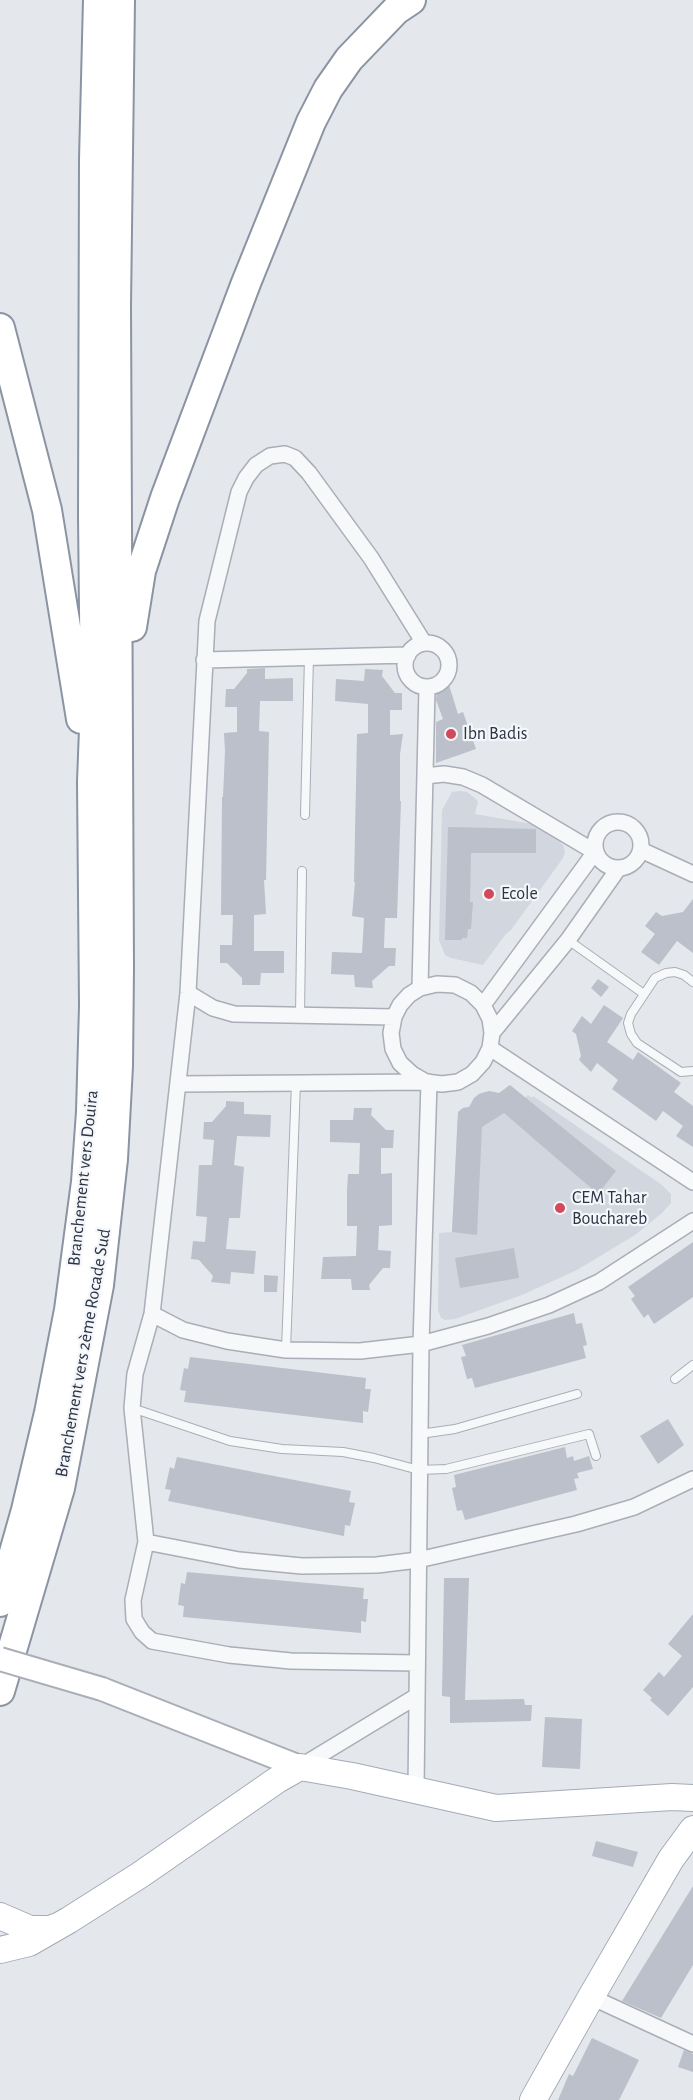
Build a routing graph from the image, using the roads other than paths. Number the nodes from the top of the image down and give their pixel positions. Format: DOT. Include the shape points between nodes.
graph roads {
  1 [pos="98,0"];
  2 [pos="120,0"];
  3 [pos="411,0"];
  4 [pos="0,328"];
  5 [pos="424,643"];
  6 [pos="408,655"];
  7 [pos="309,657"];
  8 [pos="204,660"];
  9 [pos="428,688"];
  10 [pos="425,776"];
  11 [pos="92,782"];
  12 [pos="118,791"];
  13 [pos="305,814"];
  14 [pos="641,850"];
  15 [pos="596,852"];
  16 [pos="618,869"];
  17 [pos="302,871"];
  18 [pos="693,874"];
  19 [pos="568,940"];
  20 [pos="693,982"];
  21 [pos="420,988"];
  22 [pos="188,993"];
  23 [pos="644,994"];
  24 [pos="483,1005"];
  25 [pos="300,1015"];
  26 [pos="394,1017"];
  27 [pos="491,1040"];
  28 [pos="693,1071"];
  29 [pos="428,1082"];
  30 [pos="296,1083"];
  31 [pos="179,1084"];
  32 [pos="693,1182"];
  33 [pos="693,1221"];
  34 [pos="152,1314"];
  35 [pos="421,1344"];
  36 [pos="286,1350"];
  37 [pos="693,1365"];
  38 [pos="675,1379"];
  39 [pos="577,1394"];
  40 [pos="132,1408"];
  41 [pos="420,1434"];
  42 [pos="596,1456"];
  43 [pos="419,1470"];
  44 [pos="693,1479"];
  45 [pos="146,1542"];
  46 [pos="418,1560"];
  47 [pos="0,1602"];
  48 [pos="0,1659"];
  49 [pos="417,1663"];
  50 [pos="0,1691"];
  51 [pos="417,1696"];
  52 [pos="300,1767"];
  53 [pos="416,1790"];
  54 [pos="685,1794"];
  55 [pos="687,1837"];
  56 [pos="0,1916"];
  57 [pos="69,1920"];
  58 [pos="0,1950"];
  59 [pos="591,1997"];
  60 [pos="693,2044"];
  61 [pos="533,2100"];
  1 -- 11 [label="highway"];
  2 -- 12 [label="highway" via="116,306"];
  3 -- 12 [label="highway" via="396,10 349,59 311,122 165,498 141,571 131,629"];
  4 -- 11 [label="highway" via="47,510"];
  5 -- 6 [label="street"];
  5 -- 8 [label="street" via="371,558 309,473 295,458 285,454 270,456 256,465 239,492 207,621"];
  5 -- 9 [label="street" via="443,649 449,662 442,682"];
  6 -- 7 [label="street"];
  6 -- 9 [label="street" via="408,677"];
  7 -- 8 [label="street"];
  7 -- 13 [label="lane"];
  8 -- 22 [label="street"];
  9 -- 10 [label="street"];
  10 -- 15 [label="street" via="463,777 482,785"];
  10 -- 21 [label="street"];
  11 -- 47 [label="highway, Branchement vers Douira" via="94,1006 86,1182 69,1310 49,1413"];
  12 -- 50 [label="highway, Branchement vers 2ème Rocade Sud" via="118,1066 113,1159 99,1285 60,1488"];
  14 -- 15 [label="street" via="634,829 613,822 596,837"];
  14 -- 16 [label="street" via="633,863"];
  14 -- 18 [label="street"];
  15 -- 16 [label="street" via="604,864"];
  15 -- 24 [label="street"];
  16 -- 19 [label="street"];
  17 -- 25 [label="lane"];
  19 -- 23 [label="lane"];
  19 -- 27 [label="street"];
  20 -- 23 [label="lane" via="684,975 666,973 655,978"];
  21 -- 24 [label="street" via="455,985"];
  21 -- 26 [label="street" via="400,1005"];
  22 -- 25 [label="street" via="213,1008 234,1014"];
  22 -- 31 [label="street"];
  23 -- 28 [label="lane" via="628,1023 631,1034 637,1043 681,1072"];
  24 -- 27 [label="street" via="490,1019"];
  25 -- 26 [label="street"];
  26 -- 29 [label="street" via="393,1049 400,1063"];
  27 -- 29 [label="street" via="483,1062 472,1074 458,1082"];
  27 -- 32 [label="street"];
  29 -- 30 [label="street"];
  29 -- 35 [label="street"];
  30 -- 31 [label="street"];
  30 -- 36 [label="lane"];
  31 -- 34 [label="street"];
  33 -- 35 [label="street" via="599,1282 549,1305"];
  34 -- 36 [label="street" via="183,1330"];
  34 -- 40 [label="street" via="135,1374"];
  35 -- 36 [label="street" via="360,1351"];
  35 -- 41 [label="street"];
  37 -- 38 [label="lane"];
  39 -- 41 [label="lane" via="455,1429"];
  40 -- 43 [label="lane" via="230,1441 343,1452"];
  40 -- 45 [label="street"];
  41 -- 43 [label="street"];
  42 -- 43 [label="lane" via="589,1434 446,1469"];
  43 -- 46 [label="street"];
  44 -- 46 [label="street" via="624,1510"];
  45 -- 46 [label="street" via="239,1560 302,1566"];
  45 -- 49 [label="street" via="134,1619 152,1641 291,1661"];
  46 -- 49 [label="street"];
  48 -- 52 [label="main road, bridge" via="102,1689"];
  49 -- 51 [label="street"];
  51 -- 52 [label="street"];
  51 -- 53 [label="street"];
  52 -- 53 [label="main road"];
  52 -- 57 [label="main road"];
  53 -- 54 [label="main road" via="496,1808"];
  54 -- 55 [label="main road" via="678,1816"];
  55 -- 59 [label="main road"];
  56 -- 57 [label="main road" via="30,1929 50,1929"];
  57 -- 58 [label="main road" via="29,1943"];
  59 -- 60 [label="street"];
  59 -- 61 [label="main road"];
}
